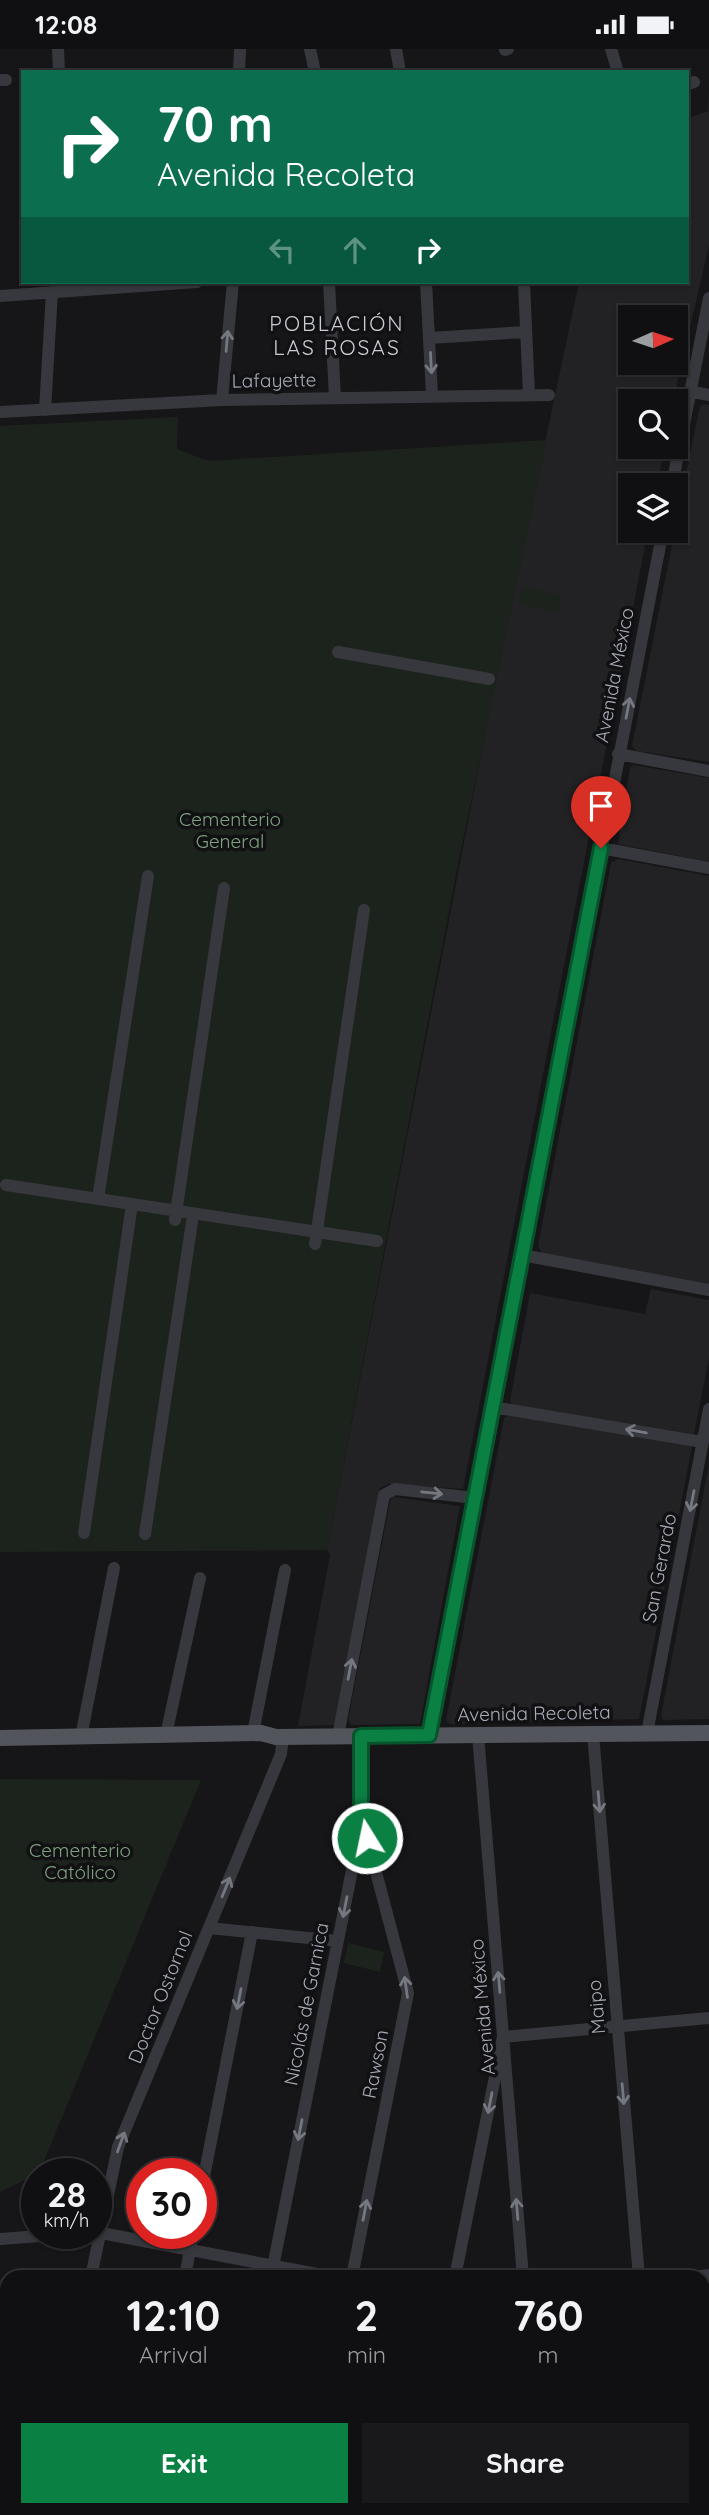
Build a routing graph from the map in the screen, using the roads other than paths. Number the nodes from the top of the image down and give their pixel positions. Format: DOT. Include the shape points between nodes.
graph roads {
  1 [pos="58,49"];
  2 [pos="240,49"];
  3 [pos="310,49"];
  4 [pos="396,49"];
  5 [pos="611,49"];
  6 [pos="60,70"];
  7 [pos="239,70"];
  8 [pos="315,70"];
  9 [pos="400,70"];
  10 [pos="617,70"];
  11 [pos="168,284"];
  12 [pos="233,284"];
  13 [pos="329,284"];
  14 [pos="426,284"];
  15 [pos="524,284"];
  16 [pos="52,292"];
  17 [pos="0,296"];
  18 [pos="709,298"];
  19 [pos="526,332"];
  20 [pos="429,338"];
  21 [pos="689,391"];
  22 [pos="530,395"];
  23 [pos="549,395"];
  24 [pos="709,395"];
  25 [pos="432,396"];
  26 [pos="335,398"];
  27 [pos="222,400"];
  28 [pos="46,410"];
  29 [pos="0,412"];
  30 [pos="673,473"];
  31 [pos="660,543"];
  32 [pos="338,652"];
  33 [pos="489,680"];
  34 [pos="618,754"];
  35 [pos="709,771"];
  36 [pos="601,848"];
  37 [pos="709,868"];
  38 [pos="148,876"];
  39 [pos="224,888"];
  40 [pos="364,910"];
  41 [pos="6,1185"];
  42 [pos="98,1199"];
  43 [pos="131,1211"];
  44 [pos="176,1216"];
  45 [pos="192,1222"];
  46 [pos="315,1238"];
  47 [pos="377,1241"];
  48 [pos="522,1255"];
  49 [pos="709,1290"];
  50 [pos="493,1407"];
  51 [pos="709,1409"];
  52 [pos="703,1442"];
  53 [pos="475,1498"];
  54 [pos="84,1533"];
  55 [pos="145,1534"];
  56 [pos="114,1568"];
  57 [pos="285,1570"];
  58 [pos="200,1578"];
  59 [pos="253,1733"];
  60 [pos="647,1733"];
  61 [pos="709,1733"];
  62 [pos="593,1734"];
  63 [pos="166,1735"];
  64 [pos="429,1735"];
  65 [pos="478,1735"];
  66 [pos="338,1736"];
  67 [pos="361,1736"];
  68 [pos="81,1737"];
  69 [pos="280,1737"];
  70 [pos="0,1738"];
  71 [pos="0,1748"];
  72 [pos="361,1815"];
  73 [pos="354,1861"];
  74 [pos="373,1861"];
  75 [pos="209,1928"];
  76 [pos="252,1932"];
  77 [pos="338,1941"];
  78 [pos="709,2018"];
  79 [pos="617,2027"];
  80 [pos="503,2036"];
  81 [pos="208,2158"];
  82 [pos="112,2172"];
  83 [pos="112,2235"];
  84 [pos="21,2237"];
  85 [pos="0,2239"];
  86 [pos="95,2249"];
  87 [pos="190,2250"];
  88 [pos="92,2270"];
  89 [pos="186,2270"];
  90 [pos="268,2270"];
  91 [pos="272,2270"];
  92 [pos="353,2270"];
  93 [pos="456,2270"];
  94 [pos="522,2270"];
  95 [pos="638,2270"];
  1 -- 6 [label="street"];
  2 -- 7 [label="street"];
  3 -- 8 [label="street"];
  4 -- 9 [label="street"];
  5 -- 10 [label="street"];
  11 -- 16 [label="street"];
  27 -- 12 [label="street, one-way"];
  13 -- 26 [label="street"];
  14 -- 20 [label="street"];
  15 -- 19 [label="street"];
  16 -- 17 [label="street"];
  16 -- 28 [label="street"];
  18 -- 21 [label="street"];
  19 -- 20 [label="street"];
  19 -- 22 [label="street"];
  20 -- 25 [label="street, one-way"];
  21 -- 24 [label="street"];
  21 -- 30 [label="street"];
  22 -- 23 [label="street, Lafayette"];
  22 -- 25 [label="street, Lafayette"];
  25 -- 26 [label="street, Lafayette"];
  26 -- 27 [label="street, Lafayette"];
  27 -- 28 [label="street, Lafayette"];
  28 -- 29 [label="street, Lafayette"];
  34 -- 31 [label="street, Avenida México, one-way"];
  32 -- 33 [label="street"];
  34 -- 35 [label="street"];
  34 -- 36 [label="street, Avenida México"];
  36 -- 37 [label="street"];
  36 -- 48 [label="street, Avenida México"];
  38 -- 42 [label="street"];
  39 -- 44 [label="street"];
  40 -- 46 [label="street"];
  41 -- 42 [label="street"];
  42 -- 44 [label="street"];
  43 -- 54 [label="street"];
  44 -- 46 [label="street"];
  45 -- 55 [label="street"];
  46 -- 47 [label="street"];
  48 -- 49 [label="street"];
  48 -- 50 [label="street, Avenida México"];
  52 -- 50 [label="street, one-way"];
  50 -- 53 [label="street, Avenida México"];
  51 -- 52 [label="street, San Gerardo"];
  52 -- 60 [label="street, San Gerardo, one-way"];
  53 -- 64 [label="street, Avenida México"];
  66 -- 53 [label="street, one-way" via="384,1495 395,1489"];
  56 -- 68 [label="street"];
  57 -- 59 [label="street"];
  58 -- 63 [label="street"];
  59 -- 63 [label="main road, Avenida Recoleta"];
  59 -- 69 [label="main road, Avenida Recoleta"];
  60 -- 61 [label="main road, Avenida Recoleta"];
  60 -- 62 [label="main road, Avenida Recoleta"];
  62 -- 65 [label="main road, Avenida Recoleta"];
  62 -- 79 [label="street, Maipo, one-way"];
  63 -- 68 [label="main road, Avenida Recoleta"];
  64 -- 65 [label="main road, Avenida Recoleta"];
  64 -- 67 [label="main road, Avenida Recoleta"];
  80 -- 65 [label="street, Avenida México, one-way"];
  66 -- 67 [label="main road, Avenida Recoleta"];
  66 -- 69 [label="main road, Avenida Recoleta"];
  67 -- 72 [label="street, Nicolás de Garnica"];
  68 -- 70 [label="main road, Avenida Recoleta"];
  69 -- 71 [label="main road, Avenida Recoleta" via="261,1743"];
  75 -- 69 [label="street, Doctor Ostornol, one-way" via="281,1754"];
  72 -- 73 [label="street, Nicolás de Garnica"];
  72 -- 74 [label="street, Rawson"];
  73 -- 74 [label="street"];
  73 -- 77 [label="street, Nicolás de Garnica, one-way"];
  92 -- 74 [label="street, Rawson, one-way" via="408,2000"];
  75 -- 76 [label="street"];
  82 -- 75 [label="street, Doctor Ostornol, one-way" via="118,2147"];
  76 -- 77 [label="street"];
  76 -- 81 [label="street, one-way"];
  77 -- 91 [label="street, Nicolás de Garnica, one-way"];
  78 -- 79 [label="street"];
  79 -- 80 [label="street"];
  79 -- 95 [label="street, Maipo, one-way"];
  80 -- 93 [label="street, one-way"];
  94 -- 80 [label="street, Avenida México, one-way"];
  83 -- 87 [label="street"];
  84 -- 85 [label="street"];
  86 -- 88 [label="street, Doctor Ostornol"];
  87 -- 89 [label="street"];
  87 -- 90 [label="street"];
}
